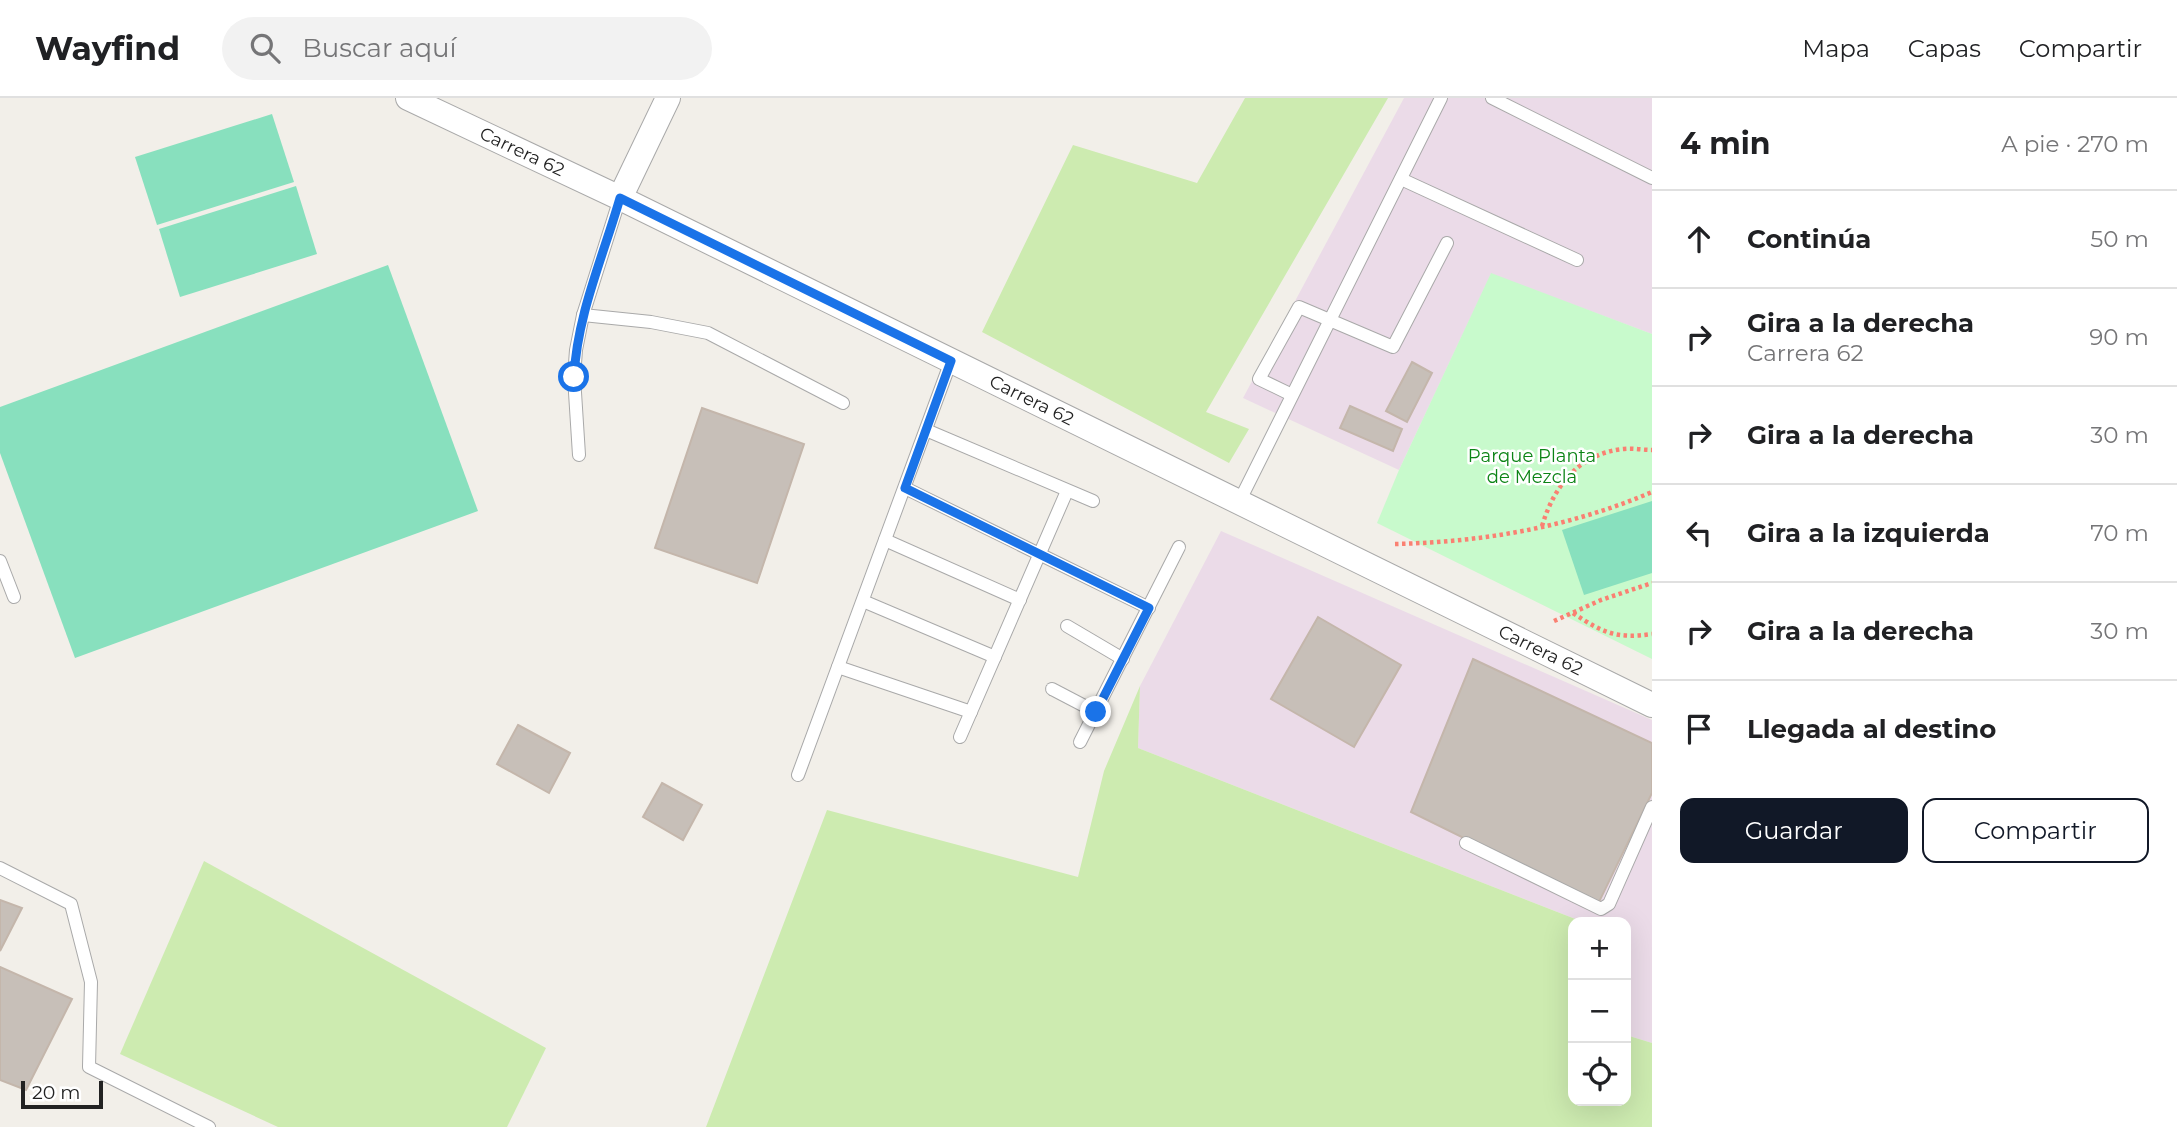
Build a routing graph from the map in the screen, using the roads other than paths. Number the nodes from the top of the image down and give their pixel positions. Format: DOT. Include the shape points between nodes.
graph roads {
  1 [pos="408,98"];
  2 [pos="668,98"];
  3 [pos="1441,98"];
  4 [pos="1492,98"];
  5 [pos="1652,177"];
  6 [pos="1401,179"];
  7 [pos="620,198"];
  8 [pos="1447,243"];
  9 [pos="1577,260"];
  10 [pos="583,316"];
  11 [pos="1330,320"];
  12 [pos="951,361"];
  13 [pos="1292,396"];
  14 [pos="843,403"];
  15 [pos="926,430"];
  16 [pos="579,455"];
  17 [pos="905,488"];
  18 [pos="1067,491"];
  19 [pos="1093,501"];
  20 [pos="1239,502"];
  21 [pos="885,540"];
  22 [pos="1179,547"];
  23 [pos="1040,554"];
  24 [pos="0,561"];
  25 [pos="14,597"];
  26 [pos="1020,600"];
  27 [pos="863,601"];
  28 [pos="1149,608"];
  29 [pos="1068,626"];
  30 [pos="995,657"];
  31 [pos="1122,659"];
  32 [pos="838,667"];
  33 [pos="1052,689"];
  34 [pos="1652,705"];
  35 [pos="971,712"];
  36 [pos="1096,712"];
  37 [pos="960,737"];
  38 [pos="1080,742"];
  39 [pos="798,775"];
  40 [pos="1652,807"];
  41 [pos="1466,843"];
  42 [pos="0,868"];
  43 [pos="209,1127"];
  1 -- 7 [label="street, Carrera 62"];
  2 -- 7 [label="street"];
  3 -- 6 [label="lane"];
  4 -- 5 [label="lane"];
  6 -- 9 [label="lane"];
  6 -- 11 [label="lane"];
  7 -- 10 [label="lane"];
  7 -- 12 [label="street, Carrera 62"];
  8 -- 11 [label="lane" via="1393,347"];
  10 -- 14 [label="lane" via="708,333"];
  10 -- 16 [label="lane" via="574,377"];
  11 -- 13 [label="lane"];
  11 -- 13 [label="lane" via="1299,307 1259,379"];
  12 -- 15 [label="lane"];
  12 -- 20 [label="street, Carrera 62"];
  13 -- 20 [label="lane"];
  15 -- 17 [label="lane"];
  15 -- 18 [label="lane"];
  17 -- 21 [label="lane"];
  17 -- 23 [label="lane"];
  18 -- 19 [label="lane"];
  18 -- 23 [label="lane"];
  20 -- 34 [label="street, Carrera 62"];
  21 -- 26 [label="lane"];
  21 -- 27 [label="lane"];
  22 -- 28 [label="lane"];
  23 -- 26 [label="lane"];
  23 -- 28 [label="lane"];
  24 -- 25 [label="lane"];
  26 -- 30 [label="lane"];
  27 -- 30 [label="lane"];
  27 -- 32 [label="lane"];
  28 -- 31 [label="lane"];
  29 -- 31 [label="lane"];
  30 -- 35 [label="lane"];
  31 -- 36 [label="lane"];
  32 -- 35 [label="lane"];
  32 -- 39 [label="lane"];
  33 -- 36 [label="lane"];
  35 -- 37 [label="lane"];
  36 -- 38 [label="lane"];
  40 -- 41 [label="lane" via="1609,904 1601,909"];
  42 -- 43 [label="lane" via="71,904 91,982 89,1067"];
}
